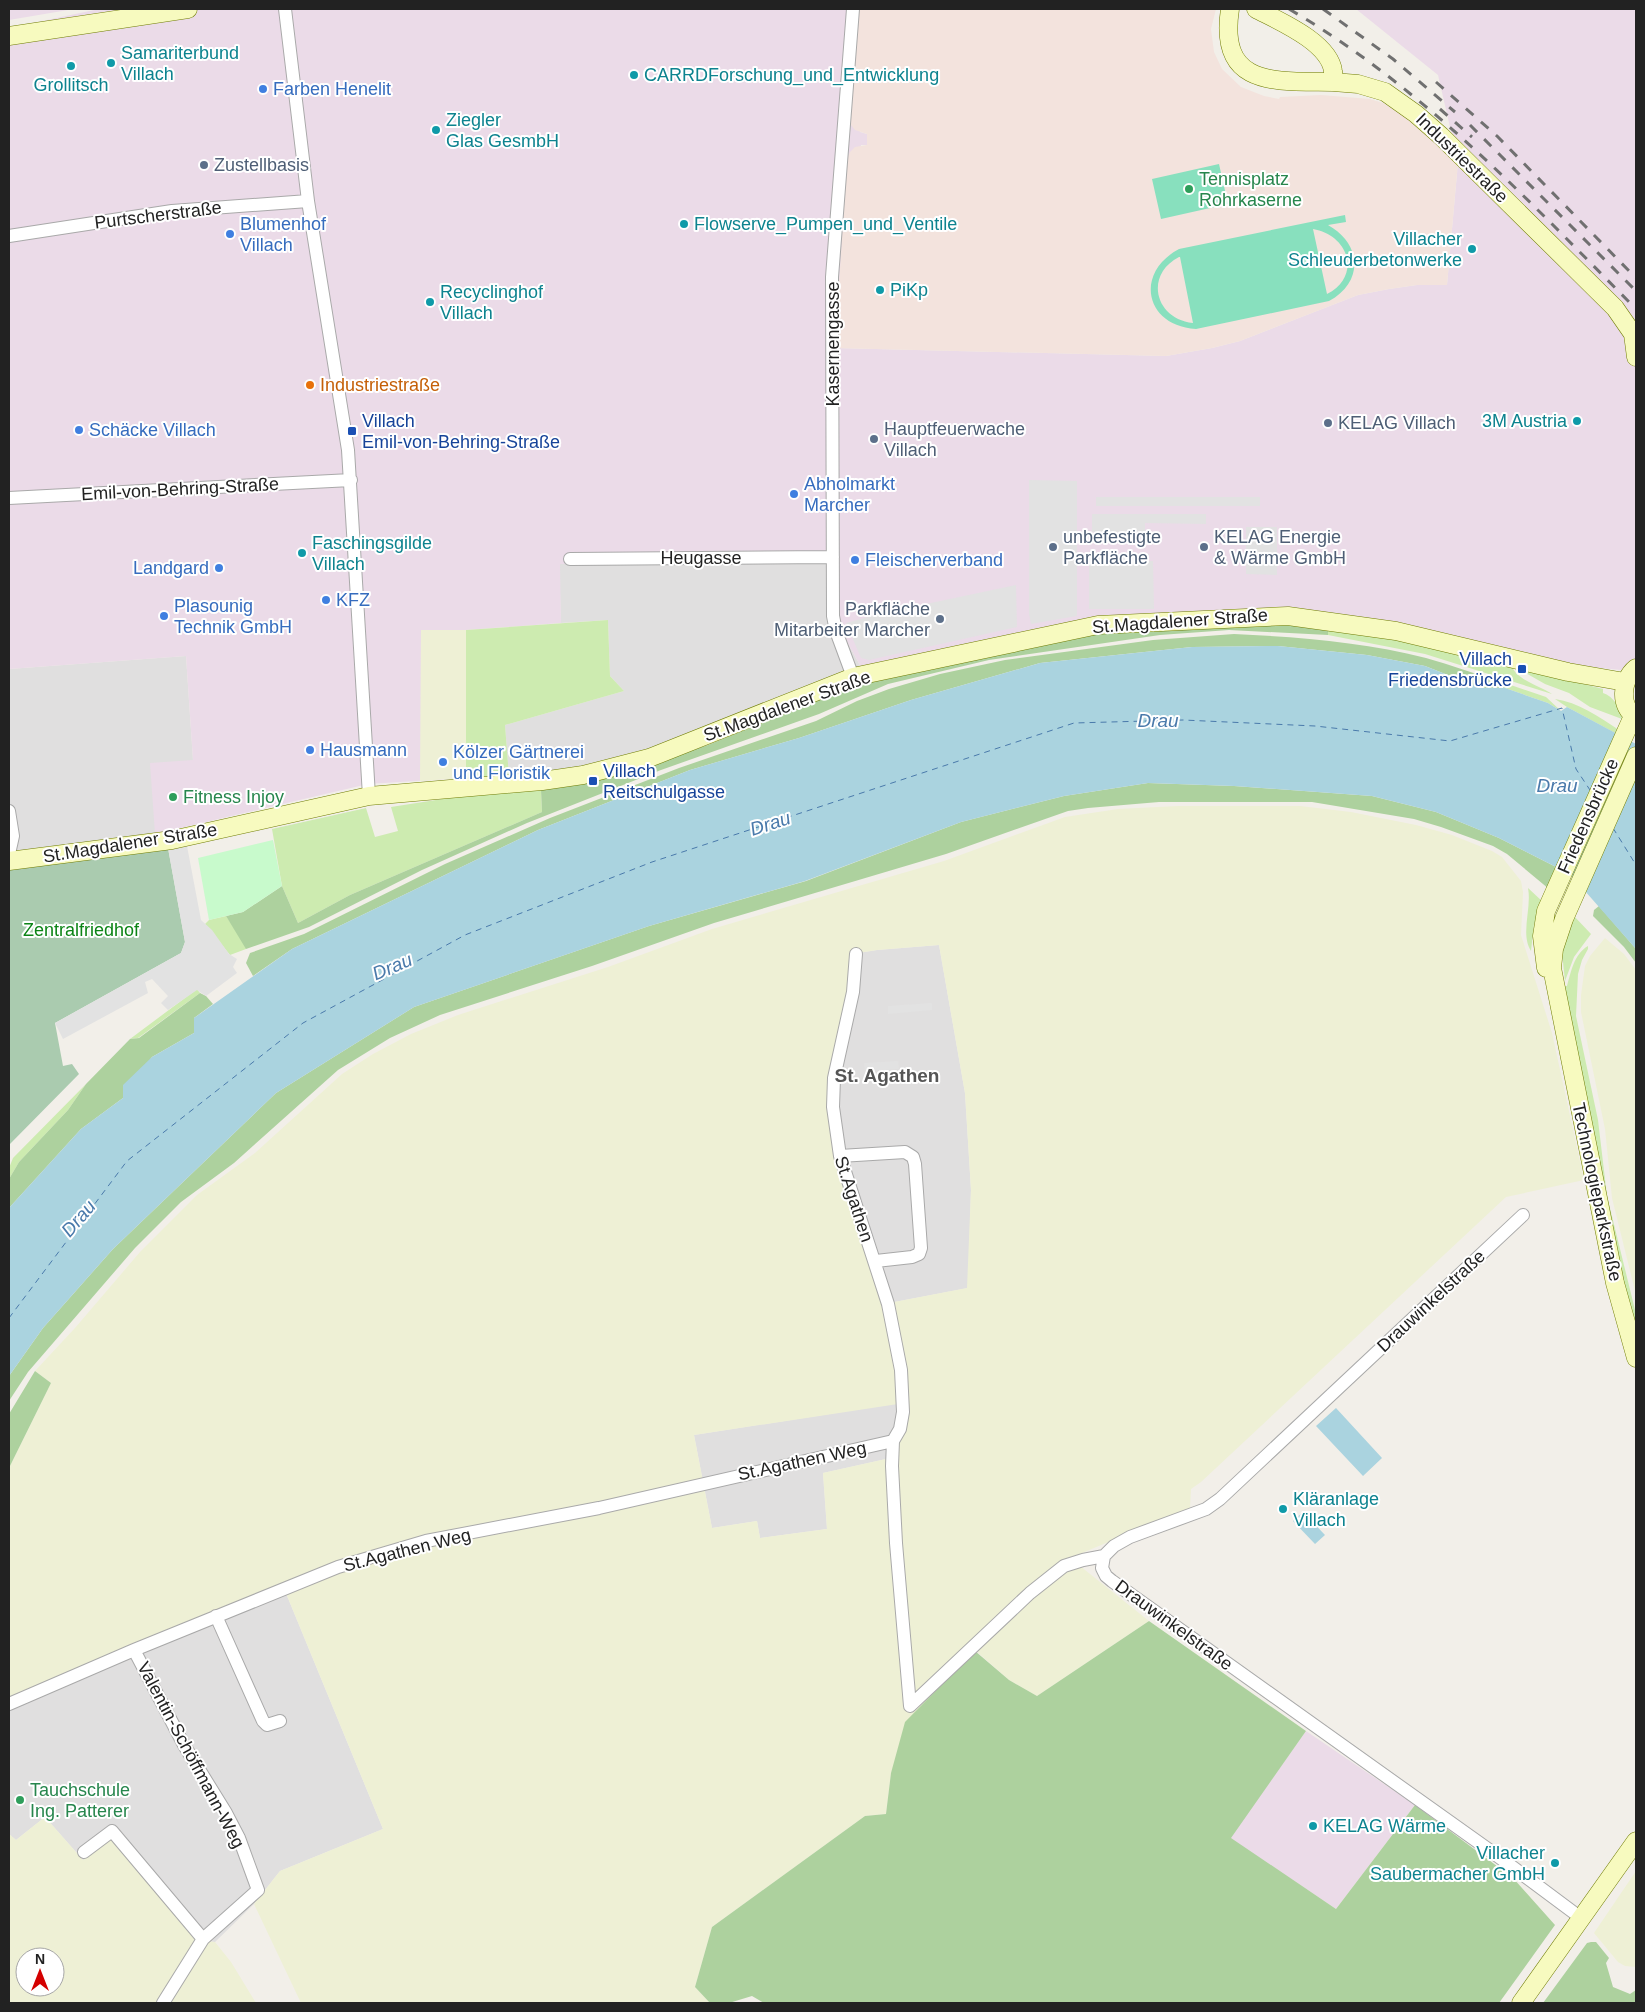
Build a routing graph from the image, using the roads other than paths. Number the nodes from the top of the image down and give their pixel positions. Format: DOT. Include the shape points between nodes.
graph roads {
  1 [pos="188,9"];
  2 [pos="285,9"];
  3 [pos="853,9"];
  4 [pos="1230,9"];
  5 [pos="1256,9"];
  6 [pos="9,36"];
  7 [pos="1333,82"];
  8 [pos="308,201"];
  9 [pos="9,236"];
  10 [pos="1636,357"];
  11 [pos="351,480"];
  12 [pos="9,498"];
  13 [pos="833,557"];
  14 [pos="570,559"];
  15 [pos="1631,675"];
  16 [pos="853,677"];
  17 [pos="1633,718"];
  18 [pos="1636,756"];
  19 [pos="369,796"];
  20 [pos="9,811"];
  21 [pos="9,861"];
  22 [pos="1546,911"];
  23 [pos="1564,919"];
  24 [pos="856,954"];
  25 [pos="1563,1024"];
  26 [pos="840,1156"];
  27 [pos="1523,1215"];
  28 [pos="876,1261"];
  29 [pos="1636,1358"];
  30 [pos="893,1441"];
  31 [pos="1104,1556"];
  32 [pos="216,1616"];
  33 [pos="134,1650"];
  34 [pos="9,1704"];
  35 [pos="280,1721"];
  36 [pos="1636,1842"];
  37 [pos="84,1852"];
  38 [pos="1581,1918"];
  39 [pos="203,1939"];
  40 [pos="163,2003"];
  41 [pos="1522,2003"];
  1 -- 6 [label="street"];
  2 -- 8 [label="street"];
  3 -- 13 [label="street, Kasernengasse" via="832,277"];
  4 -- 7 [label="street, Industriestraße" via="1229,47 1244,69 1260,78 1279,81"];
  5 -- 7 [label="street" via="1316,44 1330,60"];
  7 -- 10 [label="street, Industriestraße" via="1358,84 1386,92 1441,136 1615,308 1633,334"];
  8 -- 9 [label="street, Purtscherstraße" via="172,211"];
  8 -- 11 [label="street"];
  11 -- 12 [label="street, Emil-von-Behring-Straße"];
  11 -- 19 [label="street"];
  13 -- 14 [label="street, Heugasse"];
  13 -- 16 [label="street, Kasernengasse" via="834,623"];
  15 -- 16 [label="street, St.Magdalener Straße" via="1521,662 1396,631 1281,616 1098,625"];
  15 -- 17 [label="street, St.Magdalener Straße" via="1624,697"];
  16 -- 19 [label="street, St.Magdalener Straße" via="649,758 583,775"];
  17 -- 22 [label="street, Friedensbrücke"];
  18 -- 23 [label="street, Friedensbrücke"];
  19 -- 21 [label="street, St.Magdalener Straße" via="172,840"];
  20 -- 21 [label="street" via="12,836"];
  22 -- 25 [label="street, Technologieparkstraße" via="1542,929 1544,958"];
  23 -- 25 [label="street, Technologieparkstraße" via="1554,949 1552,968"];
  24 -- 26 [label="street, St.Agathen" via="853,992 834,1078 833,1107"];
  25 -- 29 [label="street, Technologieparkstraße" via="1615,1283"];
  26 -- 28 [label="street, St.Agathen"];
  26 -- 28 [label="street" via="905,1152 913,1157 922,1248 912,1257"];
  27 -- 31 [label="street, Drauwinkelstraße" via="1220,1499 1206,1509 1130,1537"];
  28 -- 30 [label="street, St.Agathen" via="901,1370 903,1412 900,1429"];
  30 -- 31 [label="street, St.Agathen Weg" via="896,1543 910,1706 1015,1606 1064,1566"];
  30 -- 32 [label="street, St.Agathen Weg" via="600,1508 426,1541 338,1567"];
  31 -- 38 [label="street, Drauwinkelstraße" via="1102,1568 1112,1581"];
  32 -- 33 [label="street, St.Agathen Weg"];
  32 -- 35 [label="street" via="263,1721 267,1725"];
  33 -- 34 [label="street, St.Agathen Weg"];
  33 -- 39 [label="street, Valentin-Schöffmann-Weg" via="184,1745 239,1838 258,1890"];
  36 -- 38 [label="street"];
  37 -- 39 [label="street" via="112,1831"];
  38 -- 41 [label="street"];
  39 -- 40 [label="street"];
}
